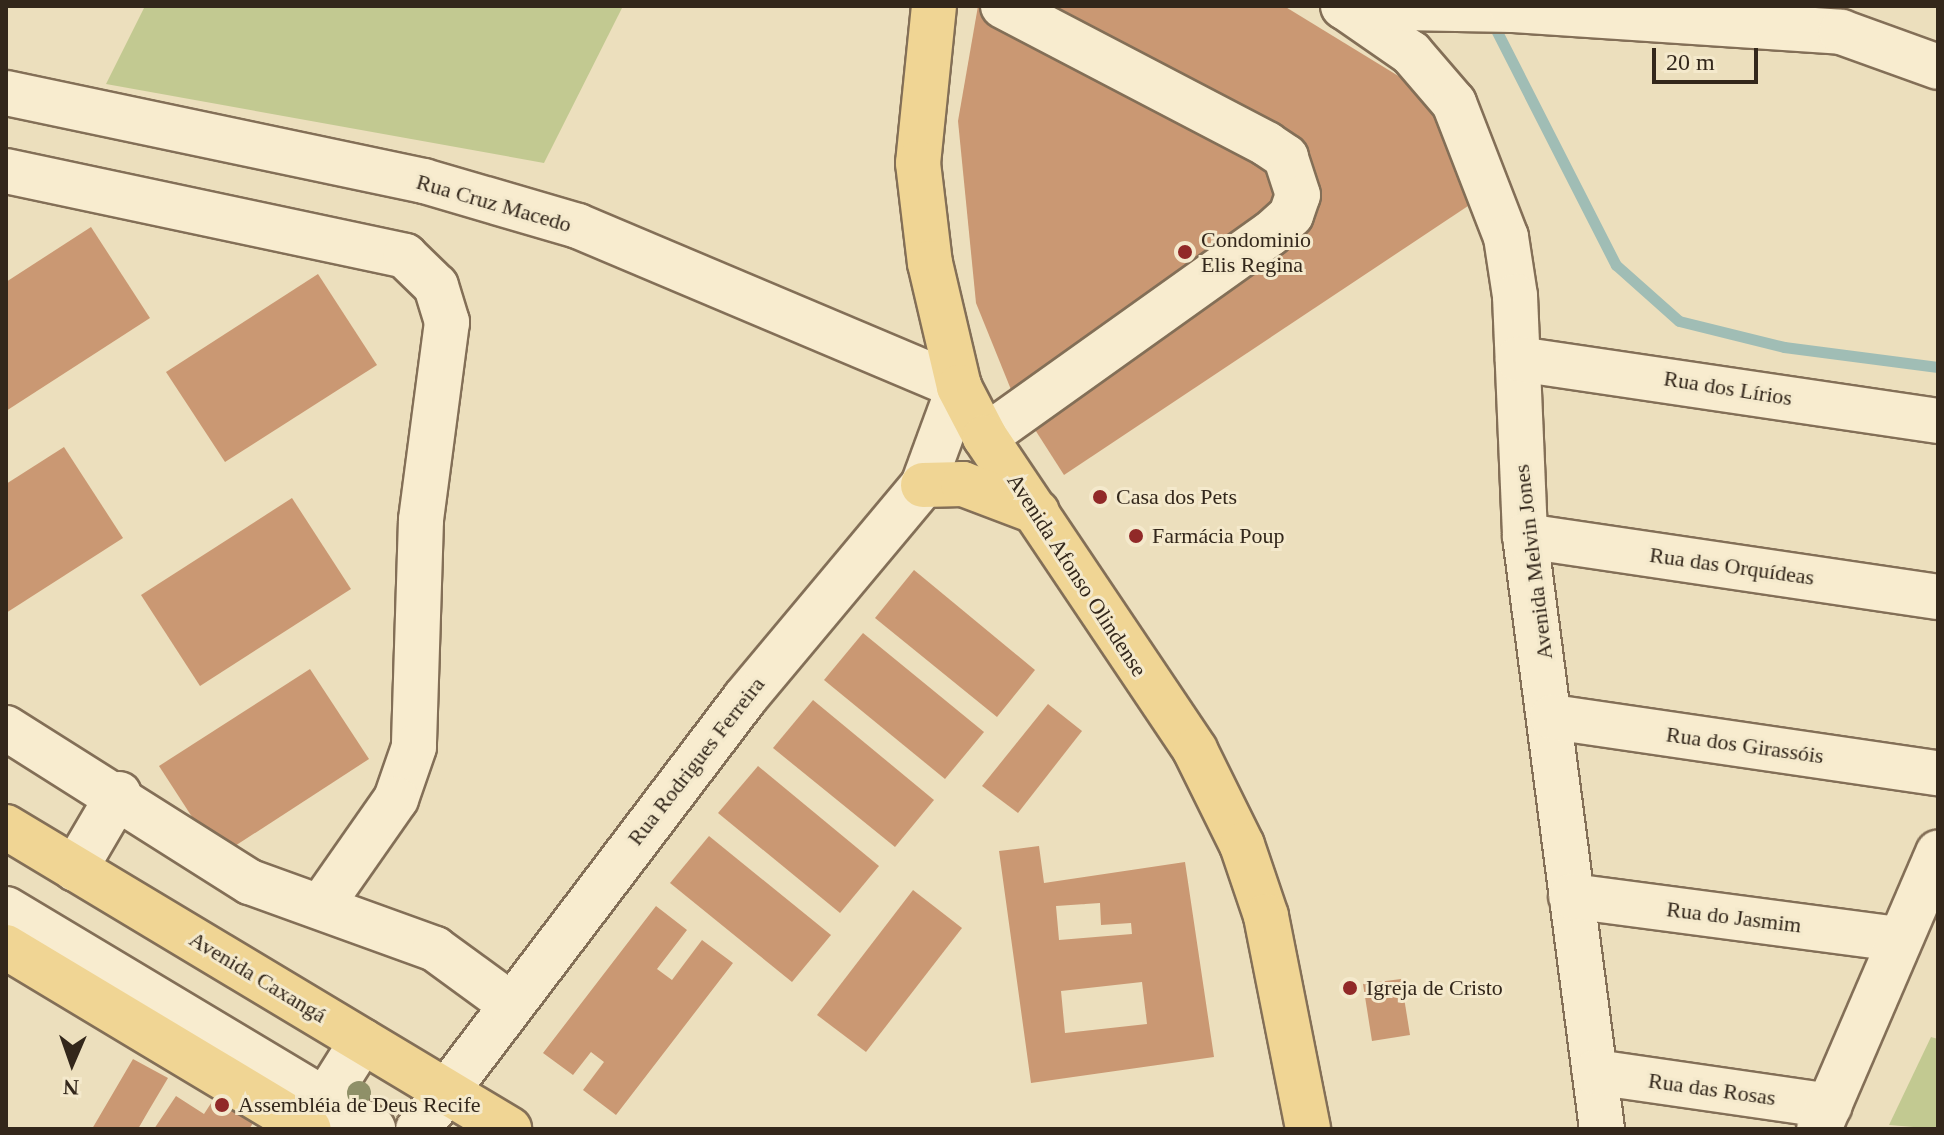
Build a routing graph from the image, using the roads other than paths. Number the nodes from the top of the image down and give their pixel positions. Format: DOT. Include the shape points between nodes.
graph roads {
  1 [pos="934,6"];
  2 [pos="1003,6"];
  3 [pos="1343,6"];
  4 [pos="1850,19"];
  5 [pos="1938,67"];
  6 [pos="6,93"];
  7 [pos="6,171"];
  8 [pos="1518,359"];
  9 [pos="959,387"];
  10 [pos="1938,421"];
  11 [pos="985,437"];
  12 [pos="923,485"];
  13 [pos="1037,512"];
  14 [pos="1525,536"];
  15 [pos="1938,597"];
  16 [pos="1552,717"];
  17 [pos="6,728"];
  18 [pos="1938,773"];
  19 [pos="119,794"];
  20 [pos="6,827"];
  21 [pos="6,852"];
  22 [pos="1938,853"];
  23 [pos="75,869"];
  24 [pos="1571,896"];
  25 [pos="321,906"];
  26 [pos="6,909"];
  27 [pos="1897,939"];
  28 [pos="6,947"];
  29 [pos="509,1003"];
  30 [pos="357,1050"];
  31 [pos="1595,1072"];
  32 [pos="441,1114"];
  33 [pos="1824,1117"];
  34 [pos="312,1121"];
  35 [pos="373,1129"];
  36 [pos="509,1129"];
  37 [pos="1308,1129"];
  38 [pos="1602,1129"];
  1 -- 9 [label="main road, Avenida Afonso Olindense" via="918,163 930,263"];
  2 -- 11 [label="street" via="1267,144 1286,157 1298,195 1291,215 1270,234"];
  3 -- 4 [label="street"];
  3 -- 8 [label="street, Avenida Melvin Jones" via="1411,53 1454,103 1506,237"];
  4 -- 5 [label="street"];
  6 -- 9 [label="street, Rua Cruz Macedo" via="424,181 578,226"];
  7 -- 25 [label="street" via="405,256 436,286 447,322 421,520 414,747 396,799"];
  8 -- 10 [label="street, Rua dos Lírios"];
  8 -- 14 [label="street, Avenida Melvin Jones"];
  9 -- 11 [label="main road, Avenida Afonso Olindense"];
  9 -- 12 [label="street, Rua Rodrigues Ferreira"];
  11 -- 13 [label="main road, Avenida Afonso Olindense"];
  12 -- 13 [label="main road" via="963,484"];
  12 -- 29 [label="street, Rua Rodrigues Ferreira" via="745,698"];
  13 -- 37 [label="main road, Avenida Afonso Olindense" via="1195,750 1242,845 1266,916"];
  14 -- 15 [label="street, Rua das Orquídeas"];
  14 -- 16 [label="street, Avenida Melvin Jones"];
  16 -- 18 [label="street, Rua dos Girassóis"];
  16 -- 24 [label="street, Avenida Melvin Jones"];
  17 -- 19 [label="street"];
  19 -- 23 [label="street"];
  19 -- 25 [label="street" via="250,882"];
  20 -- 23 [label="main road, Avenida Caxangá"];
  21 -- 30 [label="street"];
  22 -- 27 [label="street"];
  23 -- 30 [label="main road, Avenida Caxangá"];
  24 -- 27 [label="street, Rua do Jasmim"];
  24 -- 31 [label="street, Avenida Melvin Jones"];
  25 -- 29 [label="street" via="435,949"];
  26 -- 34 [label="street"];
  27 -- 33 [label="street"];
  28 -- 34 [label="main road"];
  29 -- 32 [label="street, Rua Rodrigues Ferreira"];
  30 -- 32 [label="main road, Avenida Caxangá"];
  30 -- 34 [label="street"];
  31 -- 33 [label="street, Rua das Rosas"];
  31 -- 38 [label="street, Avenida Melvin Jones"];
  32 -- 36 [label="main road, Avenida Caxangá"];
  34 -- 35 [label="street"];
}
